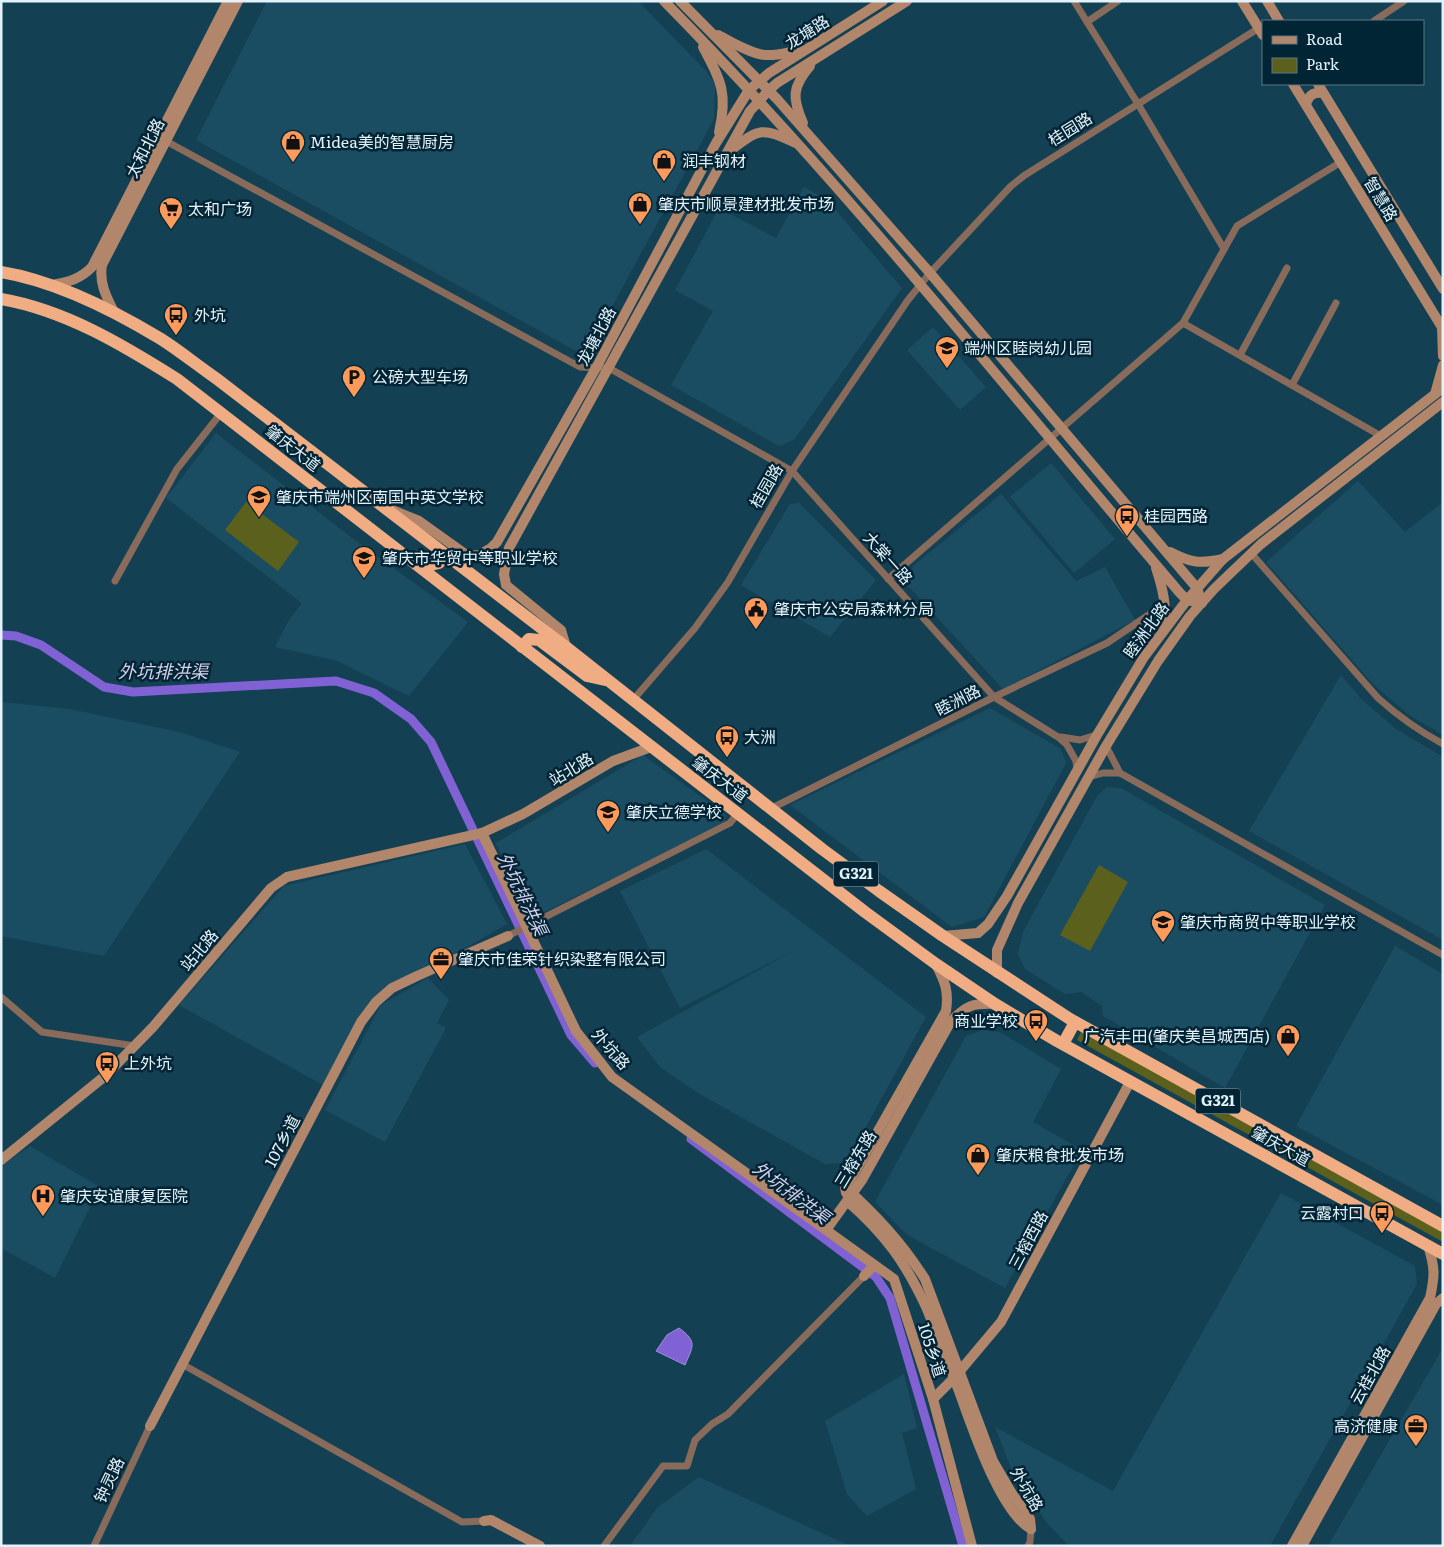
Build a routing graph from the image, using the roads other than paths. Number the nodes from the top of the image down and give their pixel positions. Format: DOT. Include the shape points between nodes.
graph roads {
  1 [pos="228,1"];
  2 [pos="238,1"];
  3 [pos="664,1"];
  4 [pos="680,1"];
  5 [pos="884,1"];
  6 [pos="907,1"];
  7 [pos="1074,1"];
  8 [pos="1118,1"];
  9 [pos="1242,1"];
  10 [pos="1267,1"];
  11 [pos="1404,1"];
  12 [pos="1278,20"];
  13 [pos="1376,20"];
  14 [pos="1087,22"];
  15 [pos="710,31"];
  16 [pos="1261,32"];
  17 [pos="697,34"];
  18 [pos="809,48"];
  19 [pos="819,57"];
  20 [pos="759,80"];
  21 [pos="1294,85"];
  22 [pos="1320,88"];
  23 [pos="748,90"];
  24 [pos="769,90"];
  25 [pos="758,100"];
  26 [pos="1138,104"];
  27 [pos="1306,104"];
  28 [pos="809,135"];
  29 [pos="162,139"];
  30 [pos="716,143"];
  31 [pos="799,144"];
  32 [pos="726,154"];
  33 [pos="1341,162"];
  34 [pos="1224,249"];
  35 [pos="1287,268"];
  36 [pos="1,272"];
  37 [pos="930,273"];
  38 [pos="921,284"];
  39 [pos="52,285"];
  40 [pos="1443,289"];
  41 [pos="1,299"];
  42 [pos="1336,303"];
  43 [pos="114,312"];
  44 [pos="1183,322"];
  45 [pos="1442,329"];
  46 [pos="1240,355"];
  47 [pos="1443,356"];
  48 [pos="1443,365"];
  49 [pos="596,368"];
  50 [pos="609,368"];
  51 [pos="1292,385"];
  52 [pos="1439,391"];
  53 [pos="1443,402"];
  54 [pos="221,413"];
  55 [pos="1062,428"];
  56 [pos="1381,436"];
  57 [pos="1050,438"];
  58 [pos="792,471"];
  59 [pos="379,505"];
  60 [pos="367,526"];
  61 [pos="1165,549"];
  62 [pos="442,552"];
  63 [pos="1251,554"];
  64 [pos="1223,559"];
  65 [pos="1154,562"];
  66 [pos="888,579"];
  67 [pos="115,581"];
  68 [pos="1197,588"];
  69 [pos="1187,600"];
  70 [pos="1202,603"];
  71 [pos="1153,612"];
  72 [pos="1164,629"];
  73 [pos="522,647"];
  74 [pos="566,647"];
  75 [pos="610,682"];
  76 [pos="994,697"];
  77 [pos="633,700"];
  78 [pos="1097,735"];
  79 [pos="1058,737"];
  80 [pos="1443,744"];
  81 [pos="1106,746"];
  82 [pos="651,747"];
  83 [pos="1077,770"];
  84 [pos="1120,773"];
  85 [pos="1089,777"];
  86 [pos="772,808"];
  87 [pos="738,813"];
  88 [pos="482,834"];
  89 [pos="1007,896"];
  90 [pos="1018,903"];
  91 [pos="527,927"];
  92 [pos="508,936"];
  93 [pos="943,936"];
  94 [pos="1443,954"];
  95 [pos="936,964"];
  96 [pos="997,973"];
  97 [pos="1,996"];
  98 [pos="995,1004"];
  99 [pos="1075,1022"];
  100 [pos="1063,1044"];
  101 [pos="135,1046"];
  102 [pos="1130,1082"];
  103 [pos="1,1160"];
  104 [pos="848,1194"];
  105 [pos="1443,1226"];
  106 [pos="826,1230"];
  107 [pos="1428,1245"];
  108 [pos="1443,1254"];
  109 [pos="874,1265"];
  110 [pos="864,1276"];
  111 [pos="1436,1300"];
  112 [pos="182,1364"];
  113 [pos="957,1375"];
  114 [pos="932,1399"];
  115 [pos="150,1426"];
  116 [pos="484,1521"];
  117 [pos="1031,1530"];
  118 [pos="94,1546"];
  119 [pos="526,1546"];
  120 [pos="540,1546"];
  121 [pos="604,1546"];
  122 [pos="972,1546"];
  123 [pos="1028,1546"];
  124 [pos="1292,1546"];
  125 [pos="1302,1546"];
  1 -- 29 [label="street, 太和北路"];
  2 -- 29 [label="street, 太和北路"];
  3 -- 17 [label="street"];
  4 -- 15 [label="street"];
  5 -- 18 [label="street, 龙塘路"];
  6 -- 19 [label="street"];
  7 -- 14 [label="street"];
  8 -- 14 [label="street"];
  9 -- 16 [label="street"];
  10 -- 12 [label="street"];
  11 -- 13 [label="street"];
  14 -- 26 [label="street"];
  15 -- 18 [label="street" via="764,55"];
  15 -- 20 [label="street"];
  16 -- 26 [label="street, 桂园路"];
  17 -- 23 [label="street"];
  17 -- 30 [label="street" via="723,92 722,118"];
  18 -- 20 [label="street, 龙塘路"];
  19 -- 24 [label="street, 龙塘北路"];
  19 -- 28 [label="street" via="802,76 795,92 797,110"];
  20 -- 23 [label="street, 龙塘路"];
  20 -- 24 [label="street"];
  21 -- 27 [label="street, 智慧路"];
  22 -- 27 [label="street" via="1308,97"];
  22 -- 40 [label="street, 智慧路"];
  23 -- 25 [label="street"];
  23 -- 30 [label="street, 龙塘路"];
  24 -- 25 [label="street, 龙塘北路"];
  24 -- 28 [label="street"];
  25 -- 31 [label="street"];
  25 -- 32 [label="street, 龙塘北路"];
  26 -- 34 [label="street"];
  26 -- 37 [label="street, 桂园路" via="1010,186"];
  27 -- 33 [label="street, 智慧路"];
  28 -- 37 [label="street"];
  29 -- 39 [label="street, 太和北路" via="92,267 76,280"];
  29 -- 43 [label="street, 太和北路" via="102,265 102,285"];
  29 -- 49 [label="street" via="580,367"];
  30 -- 49 [label="street, 龙塘北路"];
  31 -- 32 [label="street" via="760,131"];
  31 -- 38 [label="street"];
  32 -- 50 [label="street, 龙塘北路"];
  33 -- 34 [label="street" via="1237,226"];
  33 -- 45 [label="street, 智慧路"];
  34 -- 44 [label="street"];
  35 -- 46 [label="street"];
  36 -- 39 [label="highway, 肇庆大道 / G321"];
  37 -- 38 [label="street, 桂园路"];
  37 -- 55 [label="street"];
  38 -- 57 [label="street"];
  38 -- 58 [label="street, 桂园路"];
  39 -- 43 [label="highway, 肇庆大道 / G321"];
  41 -- 54 [label="highway, 肇庆大道 / G321" via="56,315 122,345 177,379"];
  42 -- 51 [label="street"];
  43 -- 59 [label="highway, 肇庆大道 / G321" via="162,339"];
  44 -- 46 [label="street"];
  44 -- 55 [label="street"];
  45 -- 47 [label="street"];
  46 -- 51 [label="street"];
  48 -- 52 [label="street"];
  49 -- 50 [label="street"];
  49 -- 59 [label="street, 龙塘北路" via="491,548 479,555 468,556 419,521"];
  50 -- 58 [label="street, 大棠一路"];
  50 -- 74 [label="street, 龙塘北路" via="508,548 504,574 506,585 561,630"];
  51 -- 56 [label="street"];
  52 -- 56 [label="street, 睦洲北路"];
  53 -- 63 [label="street, 睦洲北路"];
  54 -- 60 [label="highway, 肇庆大道 / G321"];
  54 -- 67 [label="street" via="178,469"];
  55 -- 57 [label="street"];
  55 -- 61 [label="street"];
  56 -- 64 [label="street, 睦洲北路"];
  57 -- 65 [label="street"];
  57 -- 66 [label="street"];
  58 -- 66 [label="street, 大棠一路"];
  58 -- 77 [label="street, 桂园路" via="723,590"];
  59 -- 62 [label="highway, 肇庆大道 / G321"];
  60 -- 62 [label="highway" via="390,534 431,565 439,562"];
  60 -- 73 [label="highway, 肇庆大道 / G321"];
  61 -- 64 [label="street" via="1192,562"];
  61 -- 68 [label="street"];
  62 -- 74 [label="highway, 肇庆大道 / G321"];
  63 -- 70 [label="street, 睦洲北路"];
  63 -- 80 [label="street" via="1378,698 1412,726"];
  64 -- 68 [label="street, 睦洲北路"];
  65 -- 69 [label="street"];
  65 -- 72 [label="street" via="1163,588"];
  66 -- 76 [label="street, 大棠一路"];
  68 -- 69 [label="street, 睦洲北路"];
  68 -- 70 [label="street"];
  69 -- 70 [label="street"];
  69 -- 72 [label="street, 睦洲北路"];
  70 -- 81 [label="street, 睦洲北路" via="1158,661"];
  71 -- 76 [label="street, 睦洲路" via="1107,643"];
  72 -- 78 [label="street, 睦洲北路"];
  73 -- 75 [label="highway" via="529,639 539,640 587,676"];
  73 -- 82 [label="highway, 肇庆大道 / G321"];
  74 -- 75 [label="highway, 肇庆大道 / G321"];
  75 -- 77 [label="highway, 肇庆大道 / G321"];
  76 -- 79 [label="street, 大棠一路"];
  76 -- 86 [label="street, 睦洲路"];
  77 -- 86 [label="highway, 肇庆大道 / G321"];
  78 -- 79 [label="street" via="1080,740"];
  78 -- 83 [label="street, 睦洲北路"];
  79 -- 83 [label="street" via="1068,745"];
  81 -- 84 [label="street"];
  81 -- 85 [label="street, 睦洲北路"];
  82 -- 87 [label="highway, 肇庆大道 / G321"];
  82 -- 88 [label="street, 站北路" via="613,761 524,814"];
  83 -- 89 [label="street, 睦洲北路"];
  84 -- 85 [label="street"];
  84 -- 94 [label="street"];
  85 -- 90 [label="street, 睦洲北路"];
  86 -- 93 [label="highway, G321" via="872,886"];
  87 -- 91 [label="street" via="730,823"];
  87 -- 95 [label="highway, 肇庆大道 / G321"];
  88 -- 91 [label="street, 外坑路"];
  88 -- 101 [label="street, 站北路" via="287,877 271,888"];
  89 -- 90 [label="street" via="1000,917 1005,920"];
  89 -- 93 [label="street, 睦洲北路" via="978,933"];
  90 -- 96 [label="street, 睦洲北路" via="997,950"];
  91 -- 92 [label="street"];
  91 -- 106 [label="street, 外坑路" via="576,1031 612,1077"];
  92 -- 112 [label="street, 107乡道" via="392,988 376,1002 361,1022"];
  93 -- 96 [label="highway, G321"];
  95 -- 98 [label="highway, 肇庆大道 / G321"];
  95 -- 104 [label="street, 三榕东路" via="946,985 946,1011 852,1177"];
  96 -- 99 [label="highway, G321"];
  97 -- 101 [label="street" via="42,1032"];
  98 -- 100 [label="highway, 肇庆大道 / G321"];
  98 -- 104 [label="street, 三榕东路" via="976,1004 963,1009 951,1021 862,1180"];
  99 -- 100 [label="highway"];
  99 -- 105 [label="highway, G321"];
  100 -- 102 [label="highway, 肇庆大道 / G321"];
  101 -- 103 [label="street, 站北路" via="106,1076"];
  102 -- 107 [label="highway, 肇庆大道 / G321"];
  102 -- 113 [label="street, 三榕西路" via="1001,1322"];
  104 -- 106 [label="street"];
  104 -- 113 [label="street, 外坑路" via="885,1238 915,1282"];
  106 -- 109 [label="street, 105乡道"];
  107 -- 108 [label="highway, 肇庆大道 / G321"];
  107 -- 111 [label="street"];
  109 -- 110 [label="street"];
  109 -- 114 [label="street, 105乡道" via="894,1279"];
  110 -- 121 [label="street" via="728,1414 695,1440 687,1466 663,1466"];
  111 -- 124 [label="street, 云桂北路"];
  111 -- 125 [label="street, 云桂北路"];
  112 -- 115 [label="street, 107乡道"];
  112 -- 116 [label="street" via="462,1522"];
  113 -- 114 [label="street, 三榕西路"];
  113 -- 117 [label="street, 外坑路" via="991,1474 1024,1526"];
  114 -- 122 [label="street, 105乡道"];
  115 -- 118 [label="street, 钟灵路"];
  116 -- 119 [label="street"];
  116 -- 120 [label="street" via="491,1520"];
  117 -- 123 [label="street"];
}
